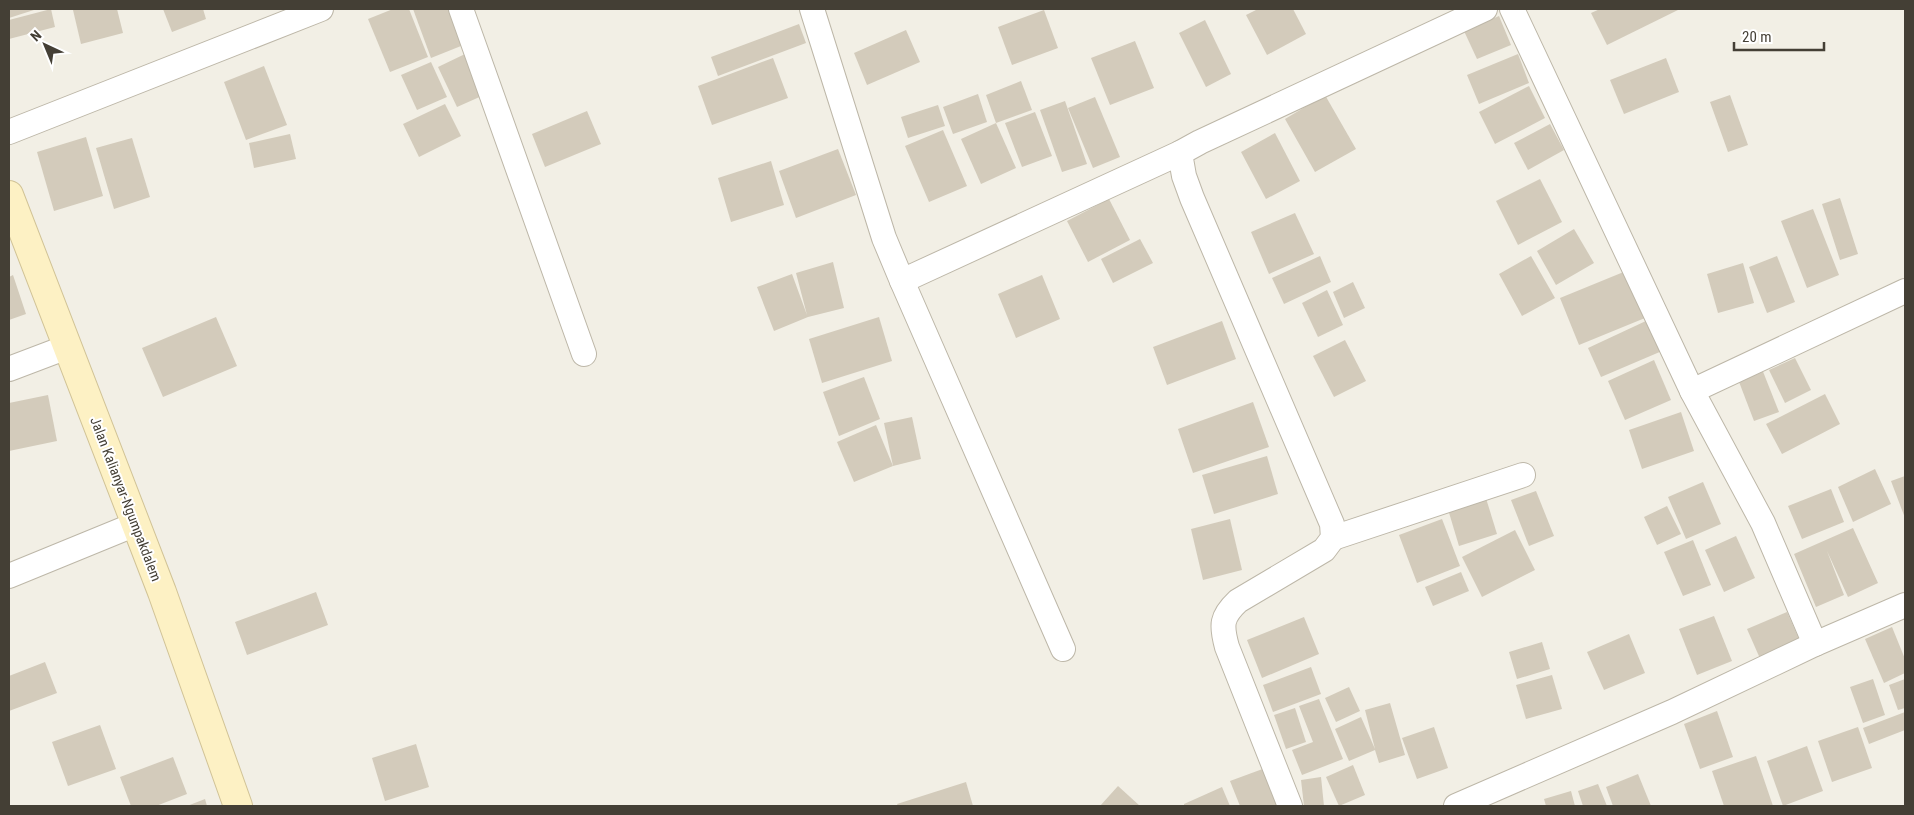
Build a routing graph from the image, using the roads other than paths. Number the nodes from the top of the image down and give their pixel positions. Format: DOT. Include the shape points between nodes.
graph roads {
  1 [pos="321,9"];
  2 [pos="461,9"];
  3 [pos="812,9"];
  4 [pos="1485,9"];
  5 [pos="1512,9"];
  6 [pos="9,132"];
  7 [pos="1180,153"];
  8 [pos="9,194"];
  9 [pos="902,281"];
  10 [pos="1905,291"];
  11 [pos="67,346"];
  12 [pos="584,354"];
  13 [pos="9,369"];
  14 [pos="1692,391"];
  15 [pos="1523,475"];
  16 [pos="136,524"];
  17 [pos="1333,538"];
  18 [pos="9,576"];
  19 [pos="1905,605"];
  20 [pos="1815,644"];
  21 [pos="1064,649"];
  22 [pos="238,806"];
  23 [pos="1290,806"];
  24 [pos="1456,806"];
  1 -- 6 [label="street"];
  2 -- 12 [label="street"];
  3 -- 9 [label="street" via="884,238"];
  4 -- 7 [label="street"];
  5 -- 14 [label="street"];
  7 -- 9 [label="street"];
  7 -- 17 [label="street" via="1192,198 1332,524"];
  8 -- 11 [label="street, Jalan Kalianyar-Ngumpakdalem"];
  9 -- 21 [label="street"];
  10 -- 14 [label="street"];
  11 -- 13 [label="street"];
  11 -- 16 [label="street, Jalan Kalianyar-Ngumpakdalem"];
  14 -- 20 [label="street" via="1763,523"];
  15 -- 17 [label="street"];
  16 -- 18 [label="street"];
  16 -- 22 [label="street, Jalan Kalianyar-Ngumpakdalem"];
  17 -- 23 [label="street" via="1313,558 1238,601 1223,623 1227,647"];
  19 -- 20 [label="street"];
  20 -- 24 [label="street" via="1672,712"];
}
